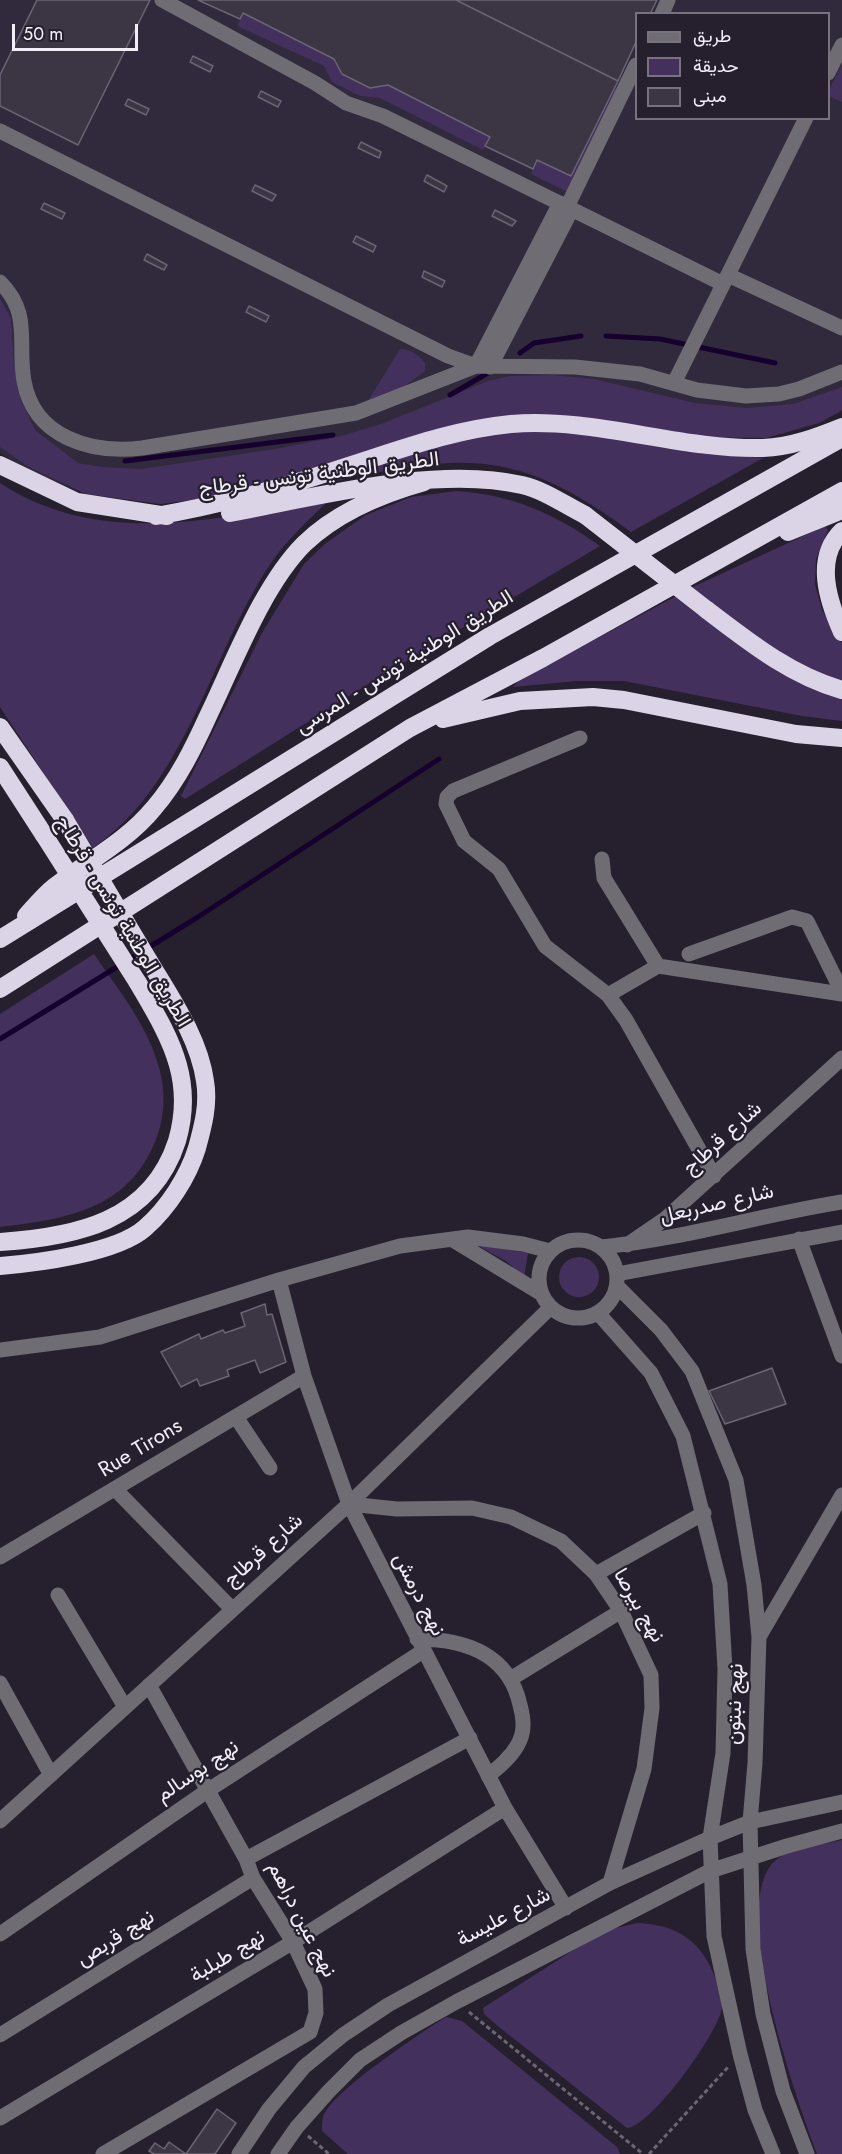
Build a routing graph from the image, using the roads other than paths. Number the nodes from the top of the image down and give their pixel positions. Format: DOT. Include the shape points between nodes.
graph roads {
  1 [pos="162,0"];
  2 [pos="842,45"];
  3 [pos="635,67"];
  4 [pos="830,69"];
  5 [pos="805,120"];
  6 [pos="2,133"];
  7 [pos="566,206"];
  8 [pos="726,280"];
  9 [pos="0,282"];
  10 [pos="842,328"];
  11 [pos="483,366"];
  12 [pos="842,372"];
  13 [pos="674,383"];
  14 [pos="842,427"];
  15 [pos="842,438"];
  16 [pos="0,465"];
  17 [pos="424,482"];
  18 [pos="842,491"];
  19 [pos="842,510"];
  20 [pos="156,516"];
  21 [pos="842,531"];
  22 [pos="716,560"];
  23 [pos="842,632"];
  24 [pos="842,690"];
  25 [pos="0,727"];
  26 [pos="410,728"];
  27 [pos="580,738"];
  28 [pos="842,738"];
  29 [pos="0,767"];
  30 [pos="602,859"];
  31 [pos="4,937"];
  32 [pos="689,954"];
  33 [pos="658,966"];
  34 [pos="0,989"];
  35 [pos="842,993"];
  36 [pos="608,995"];
  37 [pos="842,1058"];
  38 [pos="714,1176"];
  39 [pos="842,1202"];
  40 [pos="842,1232"];
  41 [pos="799,1239"];
  42 [pos="453,1240"];
  43 [pos="0,1242"];
  44 [pos="627,1245"];
  45 [pos="601,1247"];
  46 [pos="550,1251"];
  47 [pos="0,1266"];
  48 [pos="279,1280"];
  49 [pos="617,1280"];
  50 [pos="546,1300"];
  51 [pos="598,1313"];
  52 [pos="0,1350"];
  53 [pos="842,1356"];
  54 [pos="304,1376"];
  55 [pos="236,1417"];
  56 [pos="270,1468"];
  57 [pos="115,1489"];
  58 [pos="842,1495"];
  59 [pos="349,1504"];
  60 [pos="704,1513"];
  61 [pos="0,1557"];
  62 [pos="596,1574"];
  63 [pos="58,1595"];
  64 [pos="232,1609"];
  65 [pos="621,1611"];
  66 [pos="759,1637"];
  67 [pos="420,1645"];
  68 [pos="512,1678"];
  69 [pos="0,1683"];
  70 [pos="149,1685"];
  71 [pos="125,1707"];
  72 [pos="470,1738"];
  73 [pos="51,1775"];
  74 [pos="488,1776"];
  75 [pos="207,1791"];
  76 [pos="842,1802"];
  77 [pos="505,1808"];
  78 [pos="0,1821"];
  79 [pos="750,1822"];
  80 [pos="842,1832"];
  81 [pos="710,1838"];
  82 [pos="750,1858"];
  83 [pos="246,1859"];
  84 [pos="710,1871"];
  85 [pos="253,1878"];
  86 [pos="610,1883"];
  87 [pos="566,1908"];
  88 [pos="0,1934"];
  89 [pos="292,1942"];
  90 [pos="0,2035"];
  91 [pos="0,2118"];
  92 [pos="103,2154"];
  93 [pos="239,2154"];
  94 [pos="278,2154"];
  95 [pos="773,2154"];
  96 [pos="807,2154"];
  1 -- 7 [label="street" via="331,95 383,116"];
  2 -- 4 [label="street"];
  3 -- 7 [label="street"];
  5 -- 8 [label="street"];
  6 -- 11 [label="street" via="447,356"];
  7 -- 8 [label="street"];
  7 -- 11 [label="street"];
  8 -- 10 [label="street"];
  8 -- 13 [label="street"];
  9 -- 11 [label="street" via="20,312 24,379 34,409 43,422 69,440 105,450 142,448 345,416"];
  11 -- 13 [label="street" via="585,368 640,374"];
  12 -- 13 [label="street" via="799,389 763,396 713,394"];
  14 -- 20 [label="highway" via="803,442 764,448 696,444 554,425 471,429 227,503"];
  15 -- 31 [label="highway, الطريق الوطنية تونس - المرسى" via="490,636"];
  16 -- 20 [label="highway, الطريق الوطنية تونس - قرطاج" via="77,502"];
  17 -- 20 [label="highway, الطريق الوطنية تونس - قرطاج" via="228,513"];
  17 -- 24 [label="highway, الطريق الوطنية تونس - قرطاج, bridge" via="481,480 524,486 585,515 771,659"];
  17 -- 31 [label="highway" via="384,493 327,525 303,545 254,620 182,769 159,802 120,841 52,888"];
  18 -- 22 [label="highway"];
  19 -- 22 [label="highway"];
  21 -- 23 [label="highway" via="833,540 826,583 831,608"];
  22 -- 26 [label="highway"];
  25 -- 47 [label="highway, bridge" via="65,820 149,961 197,1047 206,1082 206,1118 191,1167 144,1229 91,1252 42,1263"];
  26 -- 28 [label="highway" via="520,701 593,697 796,734"];
  26 -- 34 [label="highway"];
  27 -- 36 [label="street" via="453,791 446,804 464,841 499,869 545,946"];
  29 -- 43 [label="highway, الطريق الوطنية تونس - قرطاج, bridge" via="162,1026 178,1065 183,1095 182,1126 171,1159 151,1191 122,1213 91,1227 38,1239"];
  30 -- 33 [label="street" via="604,878"];
  32 -- 35 [label="street" via="792,916 800,917 807,921"];
  33 -- 35 [label="street"];
  33 -- 36 [label="street"];
  36 -- 38 [label="street"];
  37 -- 38 [label="street, شارع قرطاج"];
  38 -- 44 [label="street, شارع قرطاج" via="665,1219"];
  39 -- 44 [label="street, شارع صدربعل"];
  40 -- 41 [label="street"];
  41 -- 49 [label="street"];
  41 -- 53 [label="street"];
  42 -- 46 [label="street" via="497,1240"];
  42 -- 48 [label="street" via="400,1246"];
  42 -- 50 [label="street"];
  44 -- 45 [label="street, شارع صدربعل"];
  45 -- 46 [label="street" via="575,1240"];
  45 -- 49 [label="street" via="612,1259"];
  46 -- 50 [label="street" via="539,1279"];
  48 -- 52 [label="street" via="100,1336"];
  48 -- 54 [label="street, نهج درمش"];
  49 -- 51 [label="street" via="610,1302"];
  49 -- 66 [label="street, نهج نبتون" via="692,1371 721,1438 736,1480"];
  50 -- 51 [label="street" via="573,1318"];
  50 -- 59 [label="street, شارع قرطاج"];
  51 -- 60 [label="street, نهج نبتون" via="640,1359 664,1396 683,1436"];
  54 -- 55 [label="street, Rue Tirons"];
  54 -- 59 [label="street, نهج درمش"];
  55 -- 56 [label="street"];
  55 -- 57 [label="street, Rue Tirons"];
  57 -- 61 [label="street, Rue Tirons"];
  57 -- 64 [label="street"];
  58 -- 66 [label="street"];
  59 -- 62 [label="street, نهج بيرصا" via="397,1509 472,1508 511,1517 561,1541"];
  59 -- 64 [label="street, شارع قرطاج"];
  59 -- 67 [label="street, نهج درمش"];
  60 -- 62 [label="street"];
  60 -- 81 [label="street, نهج نبتون" via="720,1584 725,1669 723,1753"];
  62 -- 65 [label="street, نهج بيرصا"];
  63 -- 71 [label="street"];
  64 -- 70 [label="street, شارع قرطاج"];
  65 -- 68 [label="street"];
  65 -- 86 [label="street, نهج بيرصا" via="651,1675 652,1708 644,1769"];
  66 -- 79 [label="street, نهج نبتون" via="756,1763"];
  67 -- 68 [label="street" via="435,1639 468,1646 494,1660"];
  67 -- 72 [label="street, نهج درمش"];
  67 -- 75 [label="street, نهج بوسالم"];
  68 -- 74 [label="street" via="524,1730 507,1760"];
  69 -- 73 [label="street"];
  70 -- 71 [label="street, شارع قرطاج"];
  70 -- 75 [label="street, نهج عين دراهم"];
  71 -- 73 [label="street, شارع قرطاج"];
  72 -- 74 [label="street, نهج درمش"];
  72 -- 83 [label="street"];
  73 -- 78 [label="street, شارع قرطاج"];
  74 -- 77 [label="street, نهج درمش"];
  75 -- 83 [label="street, نهج عين دراهم"];
  75 -- 88 [label="street, نهج بوسالم"];
  76 -- 79 [label="street, شارع عليسة"];
  77 -- 87 [label="street, نهج درمش"];
  77 -- 89 [label="street, نهج طبلبة"];
  79 -- 81 [label="street, شارع عليسة"];
  79 -- 82 [label="street, نهج نبتون"];
  80 -- 82 [label="street"];
  81 -- 84 [label="street, نهج نبتون"];
  81 -- 86 [label="street, شارع عليسة"];
  82 -- 84 [label="street"];
  82 -- 96 [label="street, نهج نبتون" via="753,1949 763,2014 783,2091"];
  83 -- 85 [label="street, نهج عين دراهم"];
  84 -- 94 [label="street" via="456,2002 360,2060 297,2127"];
  84 -- 95 [label="street, نهج نبتون" via="714,1936 740,2054 755,2110"];
  85 -- 89 [label="street, نهج عين دراهم"];
  85 -- 90 [label="street, نهج قربص"];
  86 -- 87 [label="street, شارع عليسة"];
  87 -- 93 [label="street, شارع عليسة" via="388,2005 343,2035 304,2067"];
  89 -- 91 [label="street, نهج طبلبة"];
  89 -- 92 [label="street, نهج عين دراهم" via="315,1989 316,2013 310,2032"];
}
